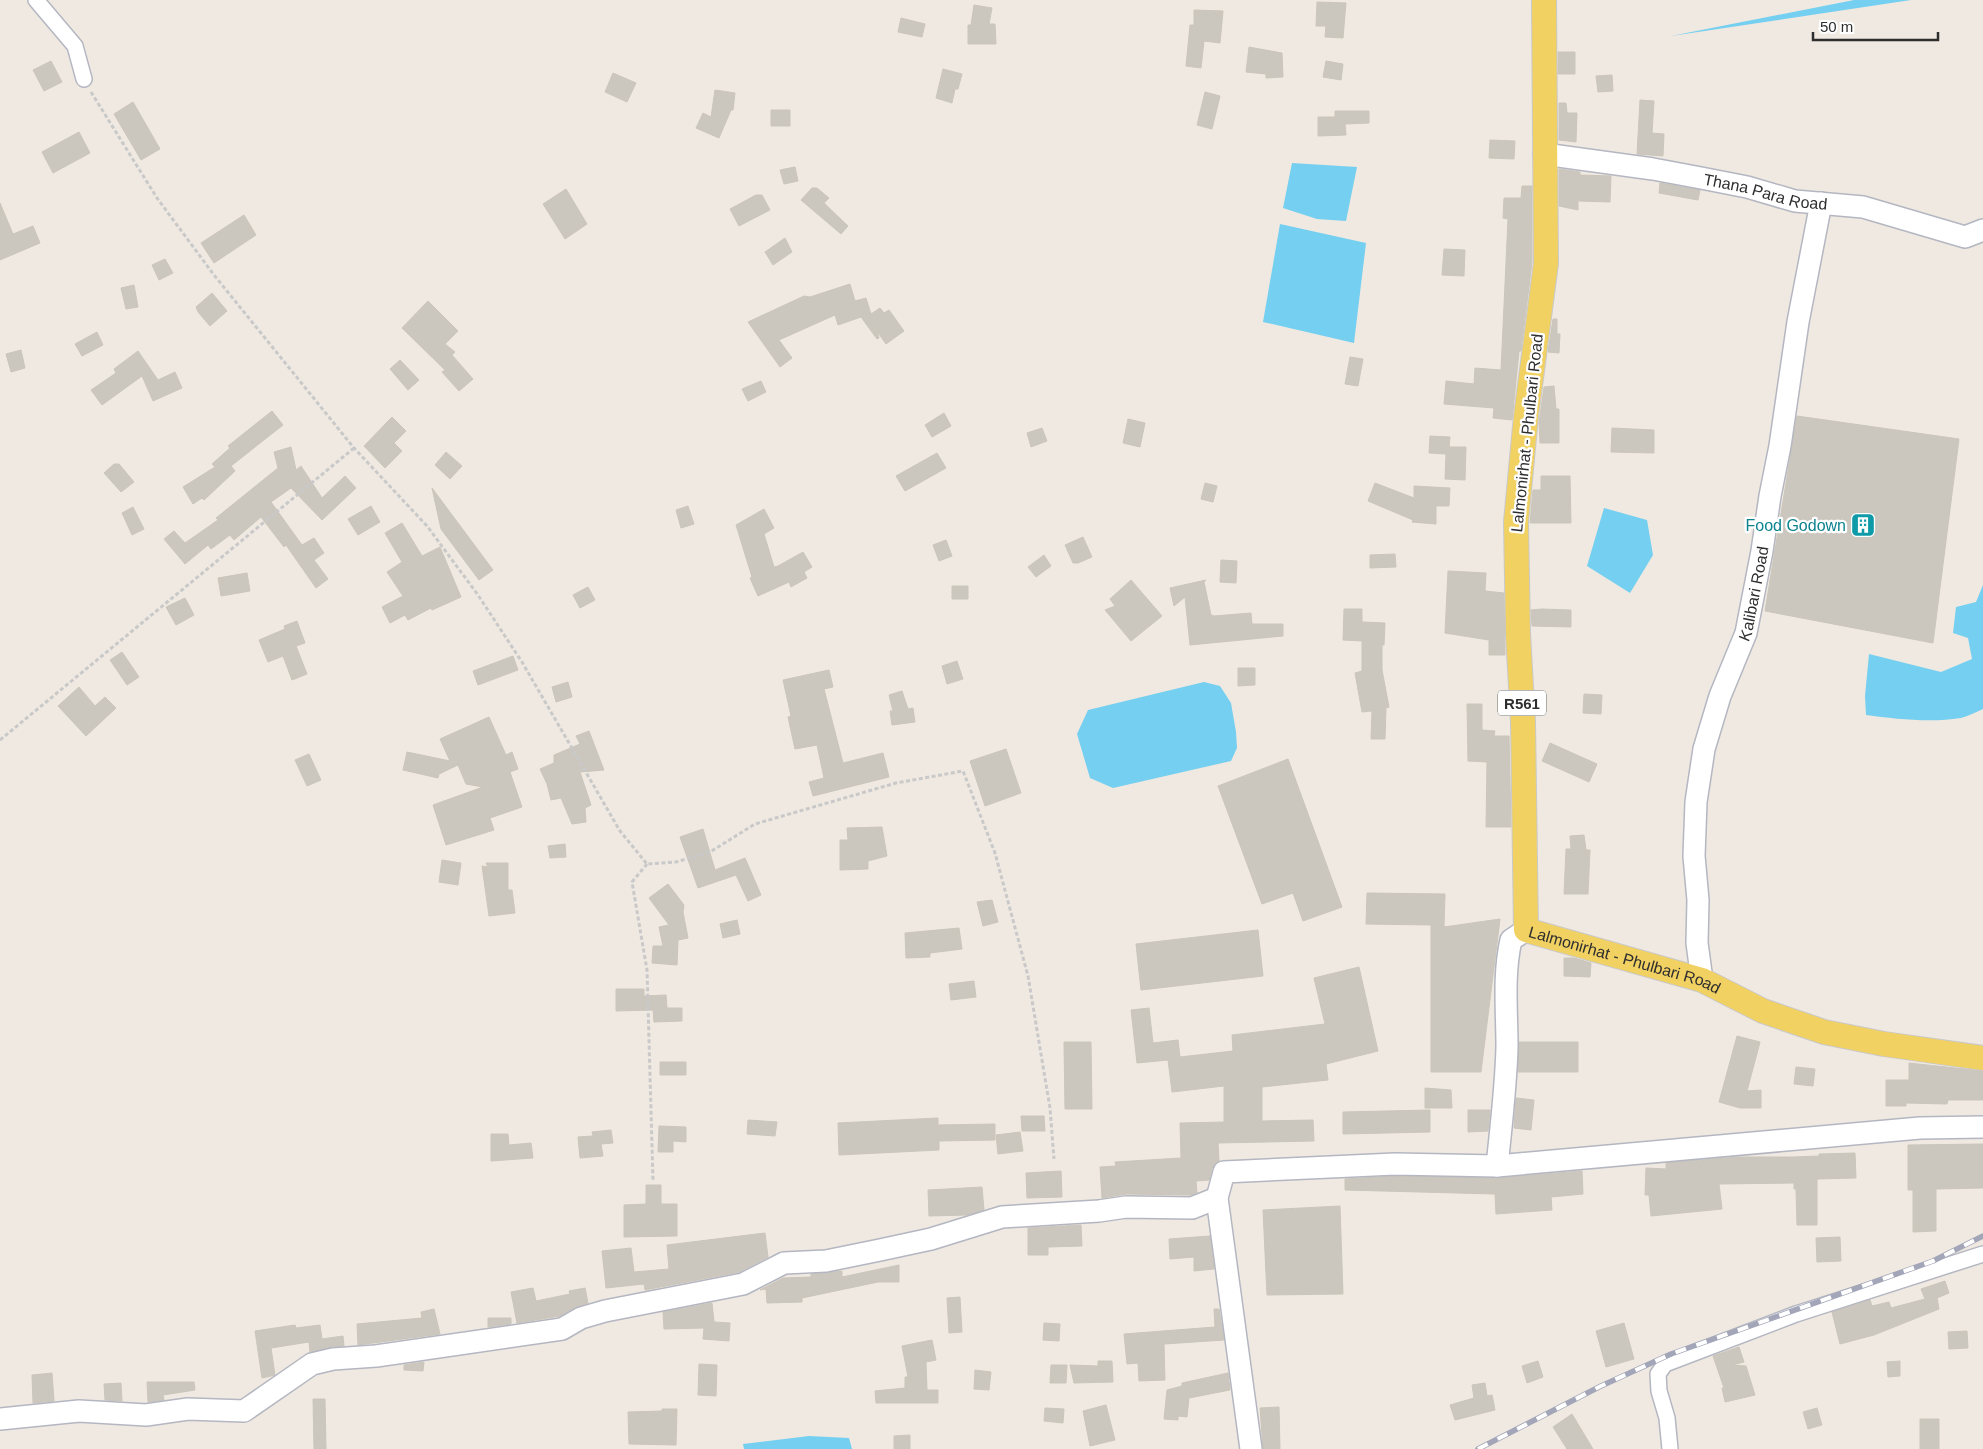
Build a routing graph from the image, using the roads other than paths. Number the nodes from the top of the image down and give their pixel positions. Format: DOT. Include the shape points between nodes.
graph roads {
  1 [pos="36,0"];
  2 [pos="1544,0"];
  3 [pos="84,79"];
  4 [pos="1544,154"];
  5 [pos="1821,203"];
  6 [pos="1983,230"];
  7 [pos="1526,930"];
  8 [pos="1702,980"];
  9 [pos="1983,1058"];
  10 [pos="1983,1127"];
  11 [pos="1497,1166"];
  12 [pos="1217,1198"];
  13 [pos="1983,1254"];
  14 [pos="0,1419"];
  15 [pos="1251,1449"];
  16 [pos="1670,1449"];
  1 -- 3 [label="street" via="75,46"];
  2 -- 4 [label="main road, Lalmonirhat - Phulbari Road / R561"];
  4 -- 5 [label="street, Thana Para Road" via="1654,169 1747,187 1795,201"];
  4 -- 7 [label="main road, Lalmonirhat - Phulbari Road / R561" via="1546,263 1516,522"];
  5 -- 6 [label="street, Thana Para Road" via="1863,207 1965,237"];
  5 -- 8 [label="street, Kalibari Road" via="1746,633 1720,696 1704,748 1696,802 1694,856 1697,943"];
  7 -- 8 [label="main road, Lalmonirhat - Phulbari Road"];
  7 -- 11 [label="street" via="1511,940 1507,955 1507,1048"];
  8 -- 9 [label="main road, Lalmonirhat - Phulbari Road" via="1764,1011 1824,1032"];
  10 -- 11 [label="street" via="1920,1128"];
  11 -- 12 [label="street" via="1395,1164 1224,1172"];
  12 -- 14 [label="street" via="1192,1208 1126,1207 1002,1217 880,1250 826,1261 784,1263 743,1284 605,1311 581,1318 562,1329 319,1362 244,1411 188,1409 146,1415 79,1410"];
  12 -- 15 [label="street"];
  13 -- 16 [label="street" via="1796,1314 1665,1364 1658,1374 1659,1391 1668,1418"];
}
